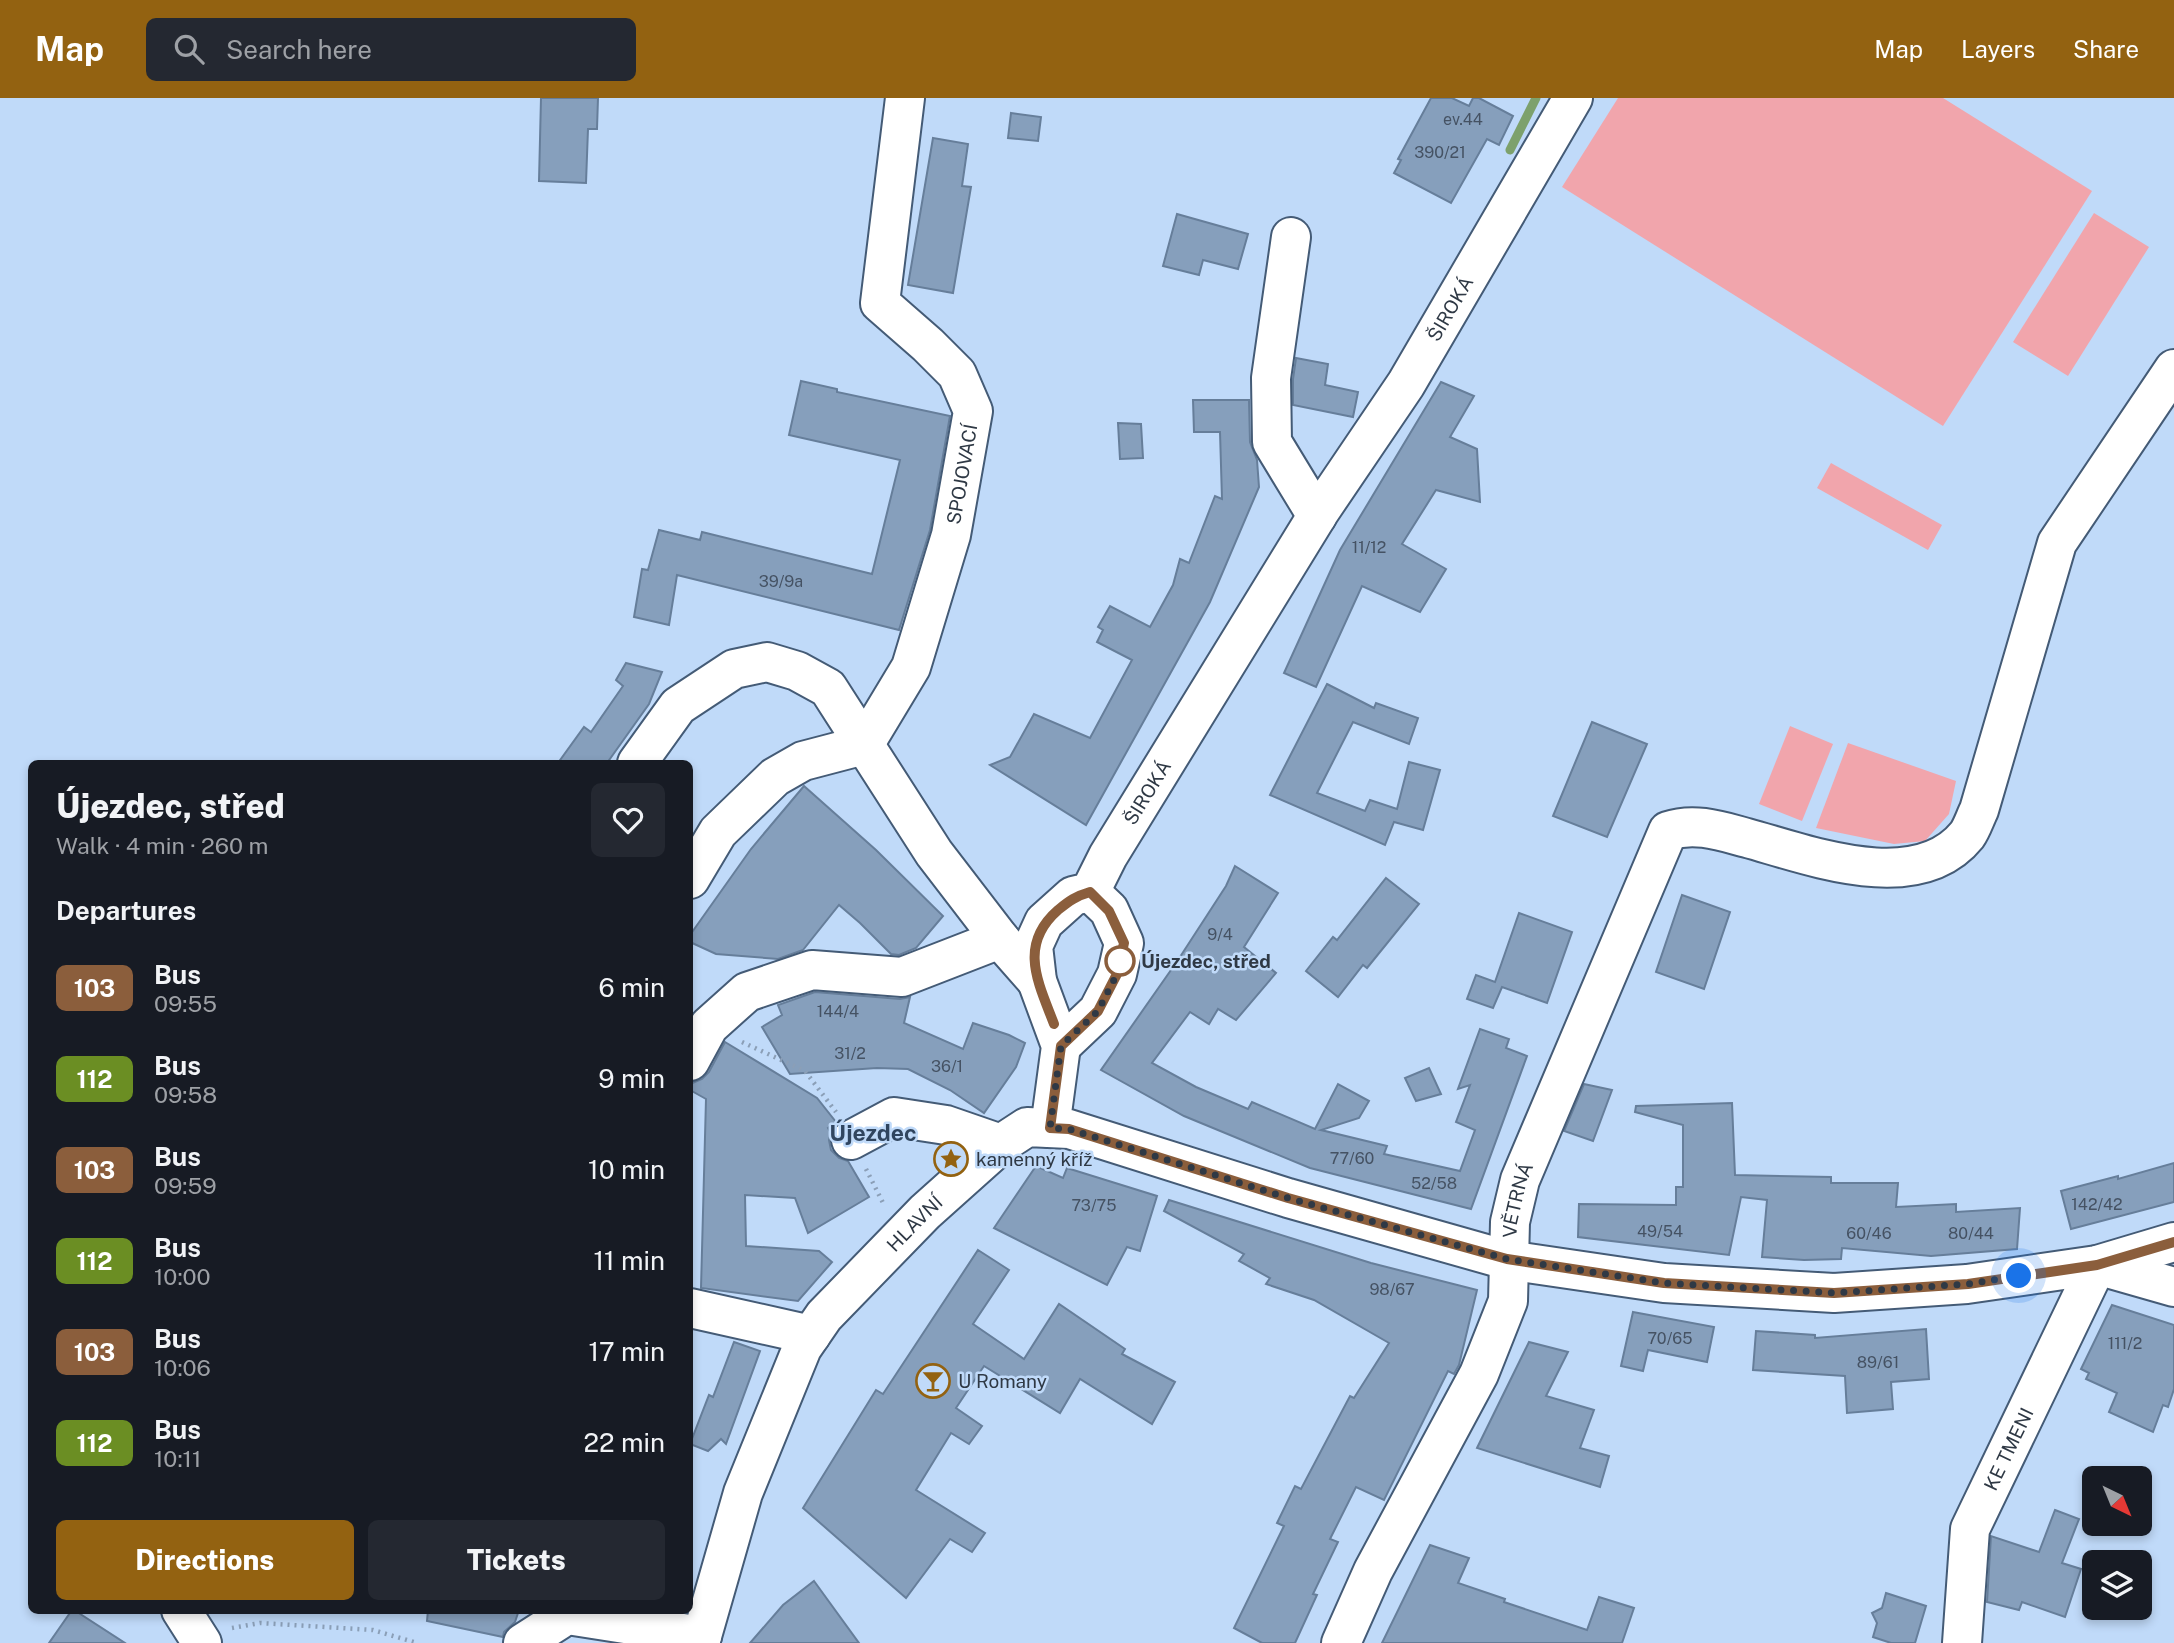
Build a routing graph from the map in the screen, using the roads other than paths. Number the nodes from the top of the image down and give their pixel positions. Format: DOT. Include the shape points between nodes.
graph roads {
  1 [pos="905,98"];
  2 [pos="1573,98"];
  3 [pos="1291,237"];
  4 [pos="2174,369"];
  5 [pos="1317,516"];
  6 [pos="864,745"];
  7 [pos="639,760"];
  8 [pos="693,874"];
  9 [pos="1090,892"];
  10 [pos="1000,939"];
  11 [pos="1037,981"];
  12 [pos="1061,1046"];
  13 [pos="693,1055"];
  14 [pos="1050,1128"];
  15 [pos="851,1140"];
  16 [pos="1002,1144"];
  17 [pos="2174,1242"];
  18 [pos="1507,1259"];
  19 [pos="2097,1265"];
  20 [pos="2174,1287"];
  21 [pos="693,1309"];
  22 [pos="811,1335"];
  23 [pos="560,1614"];
  24 [pos="571,1614"];
  25 [pos="701,1639"];
  26 [pos="523,1643"];
  27 [pos="1341,1643"];
  28 [pos="1962,1643"];
  1 -- 6 [label="street, SPOJOVACÍ" via="880,303 957,374 973,411 951,535 911,667"];
  2 -- 5 [label="street, ŠIROKÁ" via="1406,384"];
  3 -- 5 [label="street" via="1271,378 1272,442"];
  4 -- 18 [label="street, VĚTRNÁ" via="2057,542 1979,810 1967,834 1943,854 1920,863 1870,868 1699,826 1668,831 1520,1180"];
  5 -- 9 [label="street, ŠIROKÁ"];
  6 -- 7 [label="street" via="828,688 767,662 734,669 678,706"];
  6 -- 8 [label="street" via="803,761 775,777 718,832"];
  6 -- 10 [label="street" via="934,853"];
  9 -- 11 [label="street" via="1073,897 1044,922 1033,946"];
  9 -- 12 [label="street" via="1109,911 1124,943 1117,974 1098,1011"];
  10 -- 11 [label="street"];
  10 -- 13 [label="street" via="902,976 812,970 747,992 709,1026"];
  11 -- 12 [label="street"];
  12 -- 14 [label="street"];
  14 -- 16 [label="street, HLAVNÍ" via="1027,1127"];
  14 -- 18 [label="street, HLAVNÍ" via="1069,1129 1288,1198"];
  15 -- 16 [label="street" via="894,1117 946,1125"];
  16 -- 22 [label="street, HLAVNÍ" via="901,1237"];
  17 -- 19 [label="street, HLAVNÍ"];
  18 -- 19 [label="street, HLAVNÍ" via="1664,1283 1834,1293 1968,1284"];
  18 -- 27 [label="street, VĚTRNÁ" via="1508,1301 1479,1374 1373,1571"];
  19 -- 20 [label="street"];
  19 -- 28 [label="street, KE TMENI" via="1970,1529"];
  21 -- 22 [label="street"];
  22 -- 25 [label="street, HLAVNÍ" via="744,1493"];
  23 -- 26 [label="street" via="559,1620"];
  24 -- 25 [label="street"];
}
